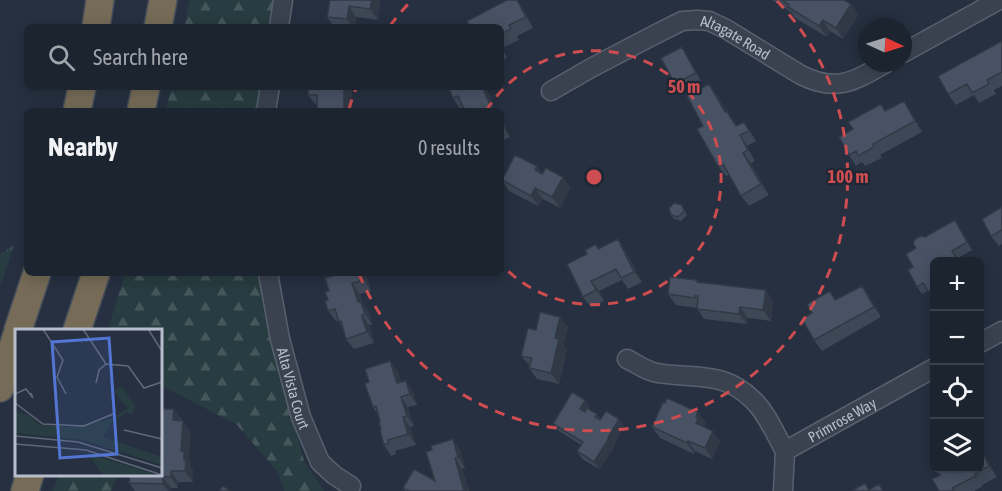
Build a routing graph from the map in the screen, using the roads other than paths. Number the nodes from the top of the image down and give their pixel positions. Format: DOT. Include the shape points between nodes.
graph roads {
  1 [pos="100,0"];
  2 [pos="163,0"];
  3 [pos="283,0"];
  4 [pos="999,0"];
  5 [pos="96,24"];
  6 [pos="159,24"];
  7 [pos="279,24"];
  8 [pos="912,48"];
  9 [pos="870,72"];
  10 [pos="81,90"];
  11 [pos="145,90"];
  12 [pos="270,90"];
  13 [pos="551,91"];
  14 [pos="78,108"];
  15 [pos="142,108"];
  16 [pos="266,108"];
  17 [pos="36,276"];
  18 [pos="95,276"];
  19 [pos="269,276"];
  20 [pos="18,329"];
  21 [pos="78,329"];
  22 [pos="1002,331"];
  23 [pos="15,340"];
  24 [pos="984,341"];
  25 [pos="627,359"];
  26 [pos="930,370"];
  27 [pos="0,388"];
  28 [pos="785,451"];
  29 [pos="29,476"];
  30 [pos="351,486"];
  31 [pos="25,491"];
  32 [pos="783,491"];
  1 -- 5 [label="highway"];
  2 -- 6 [label="highway"];
  3 -- 7 [label="street"];
  4 -- 8 [label="street"];
  9 -- 13 [label="street, Altagate Road" via="846,83 814,82 726,29 698,20 682,21"];
  10 -- 14 [label="highway"];
  11 -- 15 [label="highway"];
  12 -- 16 [label="street"];
  17 -- 20 [label="highway"];
  18 -- 21 [label="highway"];
  19 -- 30 [label="street, Alta Vista Court" via="301,417 320,462"];
  22 -- 24 [label="street"];
  23 -- 27 [label="highway"];
  25 -- 28 [label="street" via="648,371 706,376 733,385 762,410"];
  26 -- 28 [label="street, Primrose Way"];
  28 -- 32 [label="street"];
  29 -- 31 [label="highway"];
}
